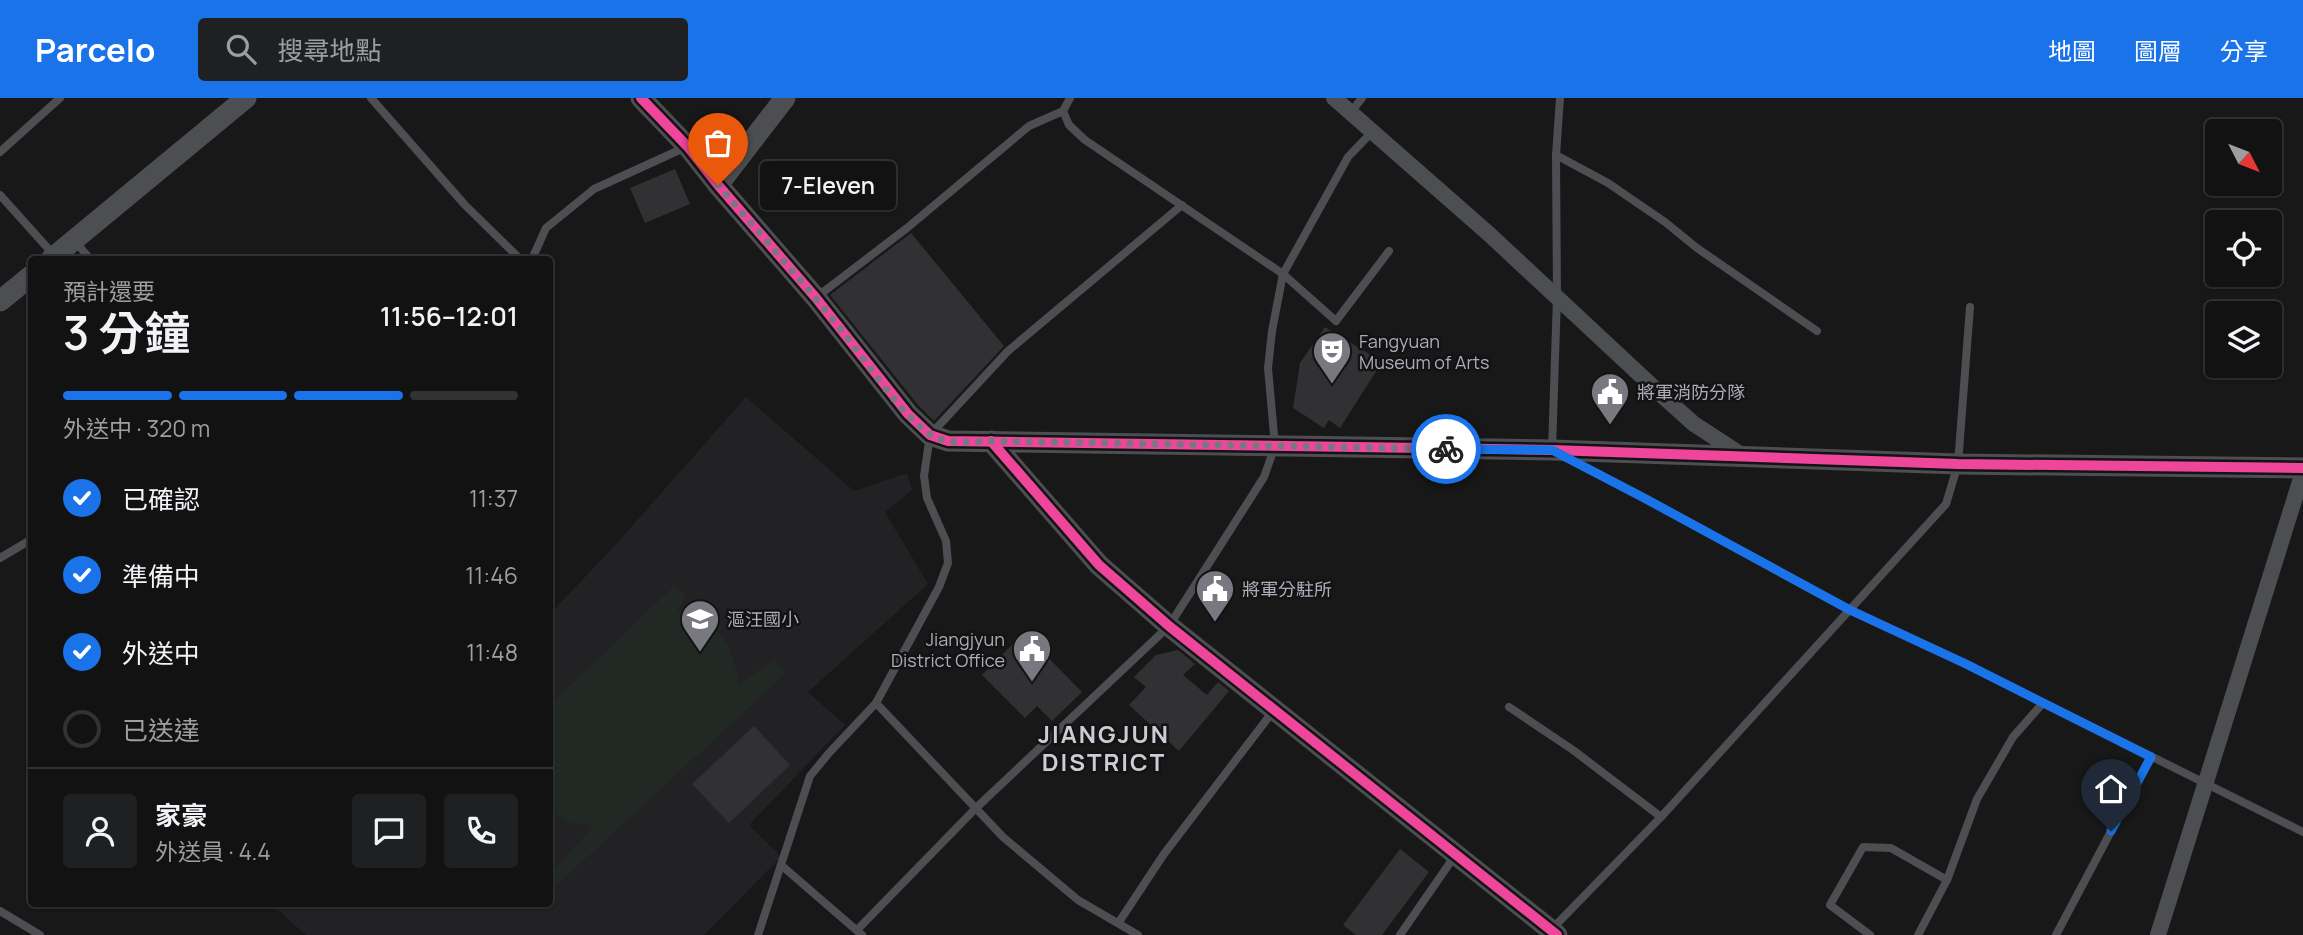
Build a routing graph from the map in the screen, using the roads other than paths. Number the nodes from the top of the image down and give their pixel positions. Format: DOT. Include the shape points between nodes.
graph roads {
  1 [pos="60,98"];
  2 [pos="246,98"];
  3 [pos="372,98"];
  4 [pos="641,98"];
  5 [pos="785,98"];
  6 [pos="1070,98"];
  7 [pos="1334,98"];
  8 [pos="1362,98"];
  9 [pos="1560,98"];
  10 [pos="1063,111"];
  11 [pos="1351,112"];
  12 [pos="1373,131"];
  13 [pos="688,147"];
  14 [pos="0,152"];
  15 [pos="1556,155"];
  16 [pos="718,185"];
  17 [pos="0,195"];
  18 [pos="1182,205"];
  19 [pos="74,240"];
  20 [pos="1389,251"];
  21 [pos="51,256"];
  22 [pos="55,256"];
  23 [pos="87,256"];
  24 [pos="517,256"];
  25 [pos="533,256"];
  26 [pos="1283,274"];
  27 [pos="28,278"];
  28 [pos="1557,297"];
  29 [pos="816,298"];
  30 [pos="0,301"];
  31 [pos="1970,307"];
  32 [pos="1817,331"];
  33 [pos="930,435"];
  34 [pos="990,441"];
  35 [pos="1275,446"];
  36 [pos="1552,450"];
  37 [pos="1743,456"];
  38 [pos="1958,464"];
  39 [pos="2303,470"];
  40 [pos="28,541"];
  41 [pos="0,558"];
  42 [pos="1850,610"];
  43 [pos="1169,626"];
  44 [pos="876,703"];
  45 [pos="2042,704"];
  46 [pos="1509,707"];
  47 [pos="1275,710"];
  48 [pos="2151,757"];
  49 [pos="2205,785"];
  50 [pos="976,808"];
  51 [pos="1661,817"];
  52 [pos="2303,832"];
  53 [pos="1456,853"];
  54 [pos="781,865"];
  55 [pos="1947,880"];
  56 [pos="0,911"];
  57 [pos="1119,922"];
  58 [pos="860,932"];
  59 [pos="1551,933"];
  60 [pos="40,935"];
  61 [pos="758,935"];
  62 [pos="1138,935"];
  63 [pos="1400,935"];
  64 [pos="1870,935"];
  65 [pos="1918,935"];
  66 [pos="2056,935"];
  67 [pos="2158,935"];
  1 -- 14 [label="lane"];
  2 -- 19 [label="street"];
  3 -- 24 [label="lane" via="465,205"];
  4 -- 13 [label="street"];
  5 -- 16 [label="street"];
  6 -- 10 [label="lane"];
  7 -- 11 [label="street"];
  8 -- 11 [label="lane"];
  9 -- 15 [label="lane"];
  10 -- 18 [label="lane" via="1069,125 1085,140"];
  10 -- 29 [label="lane" via="1029,126"];
  11 -- 12 [label="street"];
  12 -- 26 [label="lane" via="1348,157"];
  12 -- 28 [label="street"];
  13 -- 16 [label="street"];
  13 -- 25 [label="lane" via="594,189 546,228"];
  15 -- 28 [label="lane"];
  15 -- 32 [label="lane" via="1608,183"];
  16 -- 29 [label="street"];
  17 -- 21 [label="lane"];
  18 -- 26 [label="lane"];
  18 -- 33 [label="lane" via="1008,351"];
  19 -- 22 [label="street"];
  19 -- 23 [label="lane"];
  20 -- 26 [label="lane" via="1336,321"];
  26 -- 35 [label="lane" via="1268,368"];
  27 -- 30 [label="street"];
  28 -- 36 [label="lane"];
  28 -- 37 [label="street" via="1685,416"];
  29 -- 33 [label="street"];
  31 -- 38 [label="lane"];
  33 -- 34 [label="street" via="967,443"];
  33 -- 44 [label="lane" via="924,476 946,541 948,563"];
  34 -- 35 [label="street"];
  34 -- 43 [label="street" via="1099,565"];
  35 -- 36 [label="street"];
  35 -- 43 [label="lane" via="1264,477"];
  36 -- 37 [label="street"];
  36 -- 42 [label="lane"];
  37 -- 38 [label="street"];
  38 -- 39 [label="street"];
  38 -- 42 [label="lane" via="1946,504"];
  39 -- 49 [label="street"];
  40 -- 41 [label="lane"];
  42 -- 45 [label="lane"];
  42 -- 51 [label="lane"];
  43 -- 47 [label="street"];
  43 -- 50 [label="lane"];
  44 -- 50 [label="lane"];
  44 -- 54 [label="lane" via="810,776"];
  45 -- 48 [label="lane"];
  45 -- 55 [label="lane" via="2013,737 1977,799"];
  46 -- 51 [label="lane"];
  47 -- 53 [label="street"];
  47 -- 57 [label="lane" via="1164,854"];
  48 -- 49 [label="lane"];
  48 -- 66 [label="lane"];
  49 -- 52 [label="lane"];
  49 -- 67 [label="street"];
  50 -- 57 [label="lane" via="1078,900"];
  50 -- 58 [label="lane"];
  51 -- 59 [label="lane"];
  53 -- 59 [label="street"];
  53 -- 63 [label="lane"];
  54 -- 58 [label="lane"];
  54 -- 61 [label="lane"];
  55 -- 64 [label="lane" via="1891,848 1864,847 1830,905"];
  55 -- 65 [label="lane"];
  56 -- 60 [label="lane"];
  57 -- 62 [label="lane"];
}
